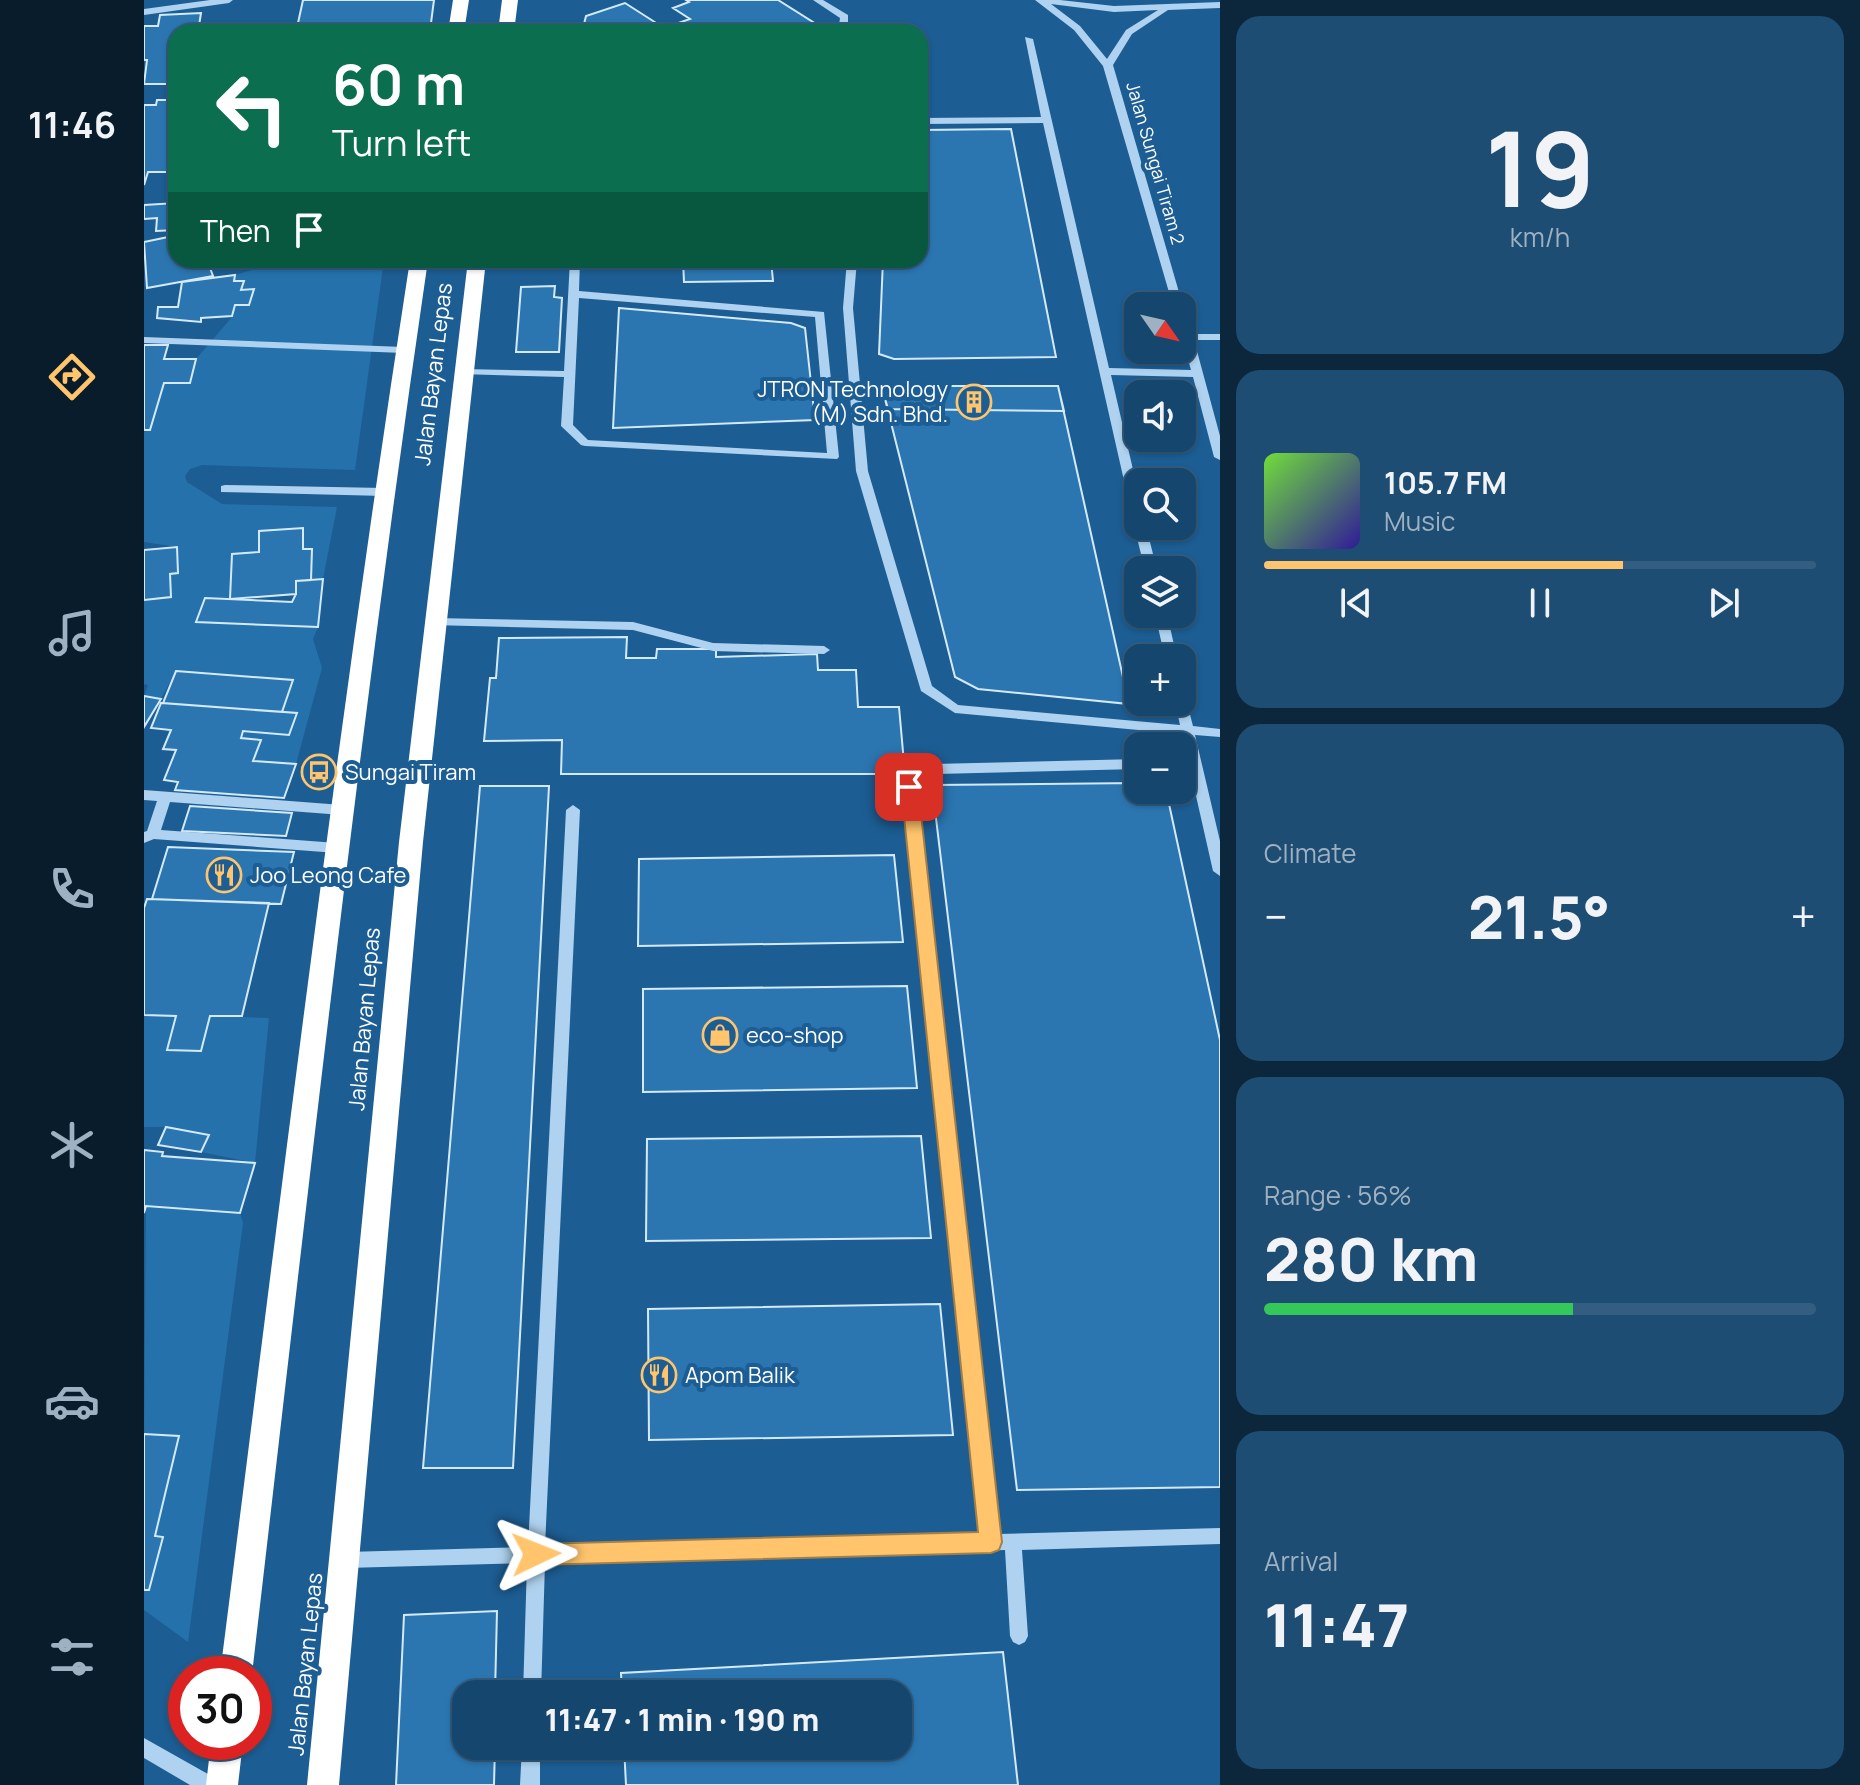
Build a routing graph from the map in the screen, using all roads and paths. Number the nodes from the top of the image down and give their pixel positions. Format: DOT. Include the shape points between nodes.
graph roads {
  1 [pos="229,0"];
  2 [pos="461,0"];
  3 [pos="510,0"];
  4 [pos="817,0"];
  5 [pos="1037,0"];
  6 [pos="1220,5"];
  7 [pos="1168,8"];
  8 [pos="144,12"];
  9 [pos="457,24"];
  10 [pos="507,24"];
  11 [pos="844,24"];
  12 [pos="1028,39"];
  13 [pos="1108,65"];
  14 [pos="1047,120"];
  15 [pos="928,121"];
  16 [pos="418,268"];
  17 [pos="476,268"];
  18 [pos="575,268"];
  19 [pos="851,268"];
  20 [pos="1174,292"];
  21 [pos="574,294"];
  22 [pos="1196,337"];
  23 [pos="1220,337"];
  24 [pos="144,340"];
  25 [pos="404,350"];
  26 [pos="1195,364"];
  27 [pos="1105,371"];
  28 [pos="463,372"];
  29 [pos="570,374"];
  30 [pos="1198,374"];
  31 [pos="1220,457"];
  32 [pos="1127,468"];
  33 [pos="225,489"];
  34 [pos="384,492"];
  35 [pos="435,622"];
  36 [pos="824,650"];
  37 [pos="1184,716"];
  38 [pos="1188,731"];
  39 [pos="1220,733"];
  40 [pos="1124,764"];
  41 [pos="1196,790"];
  42 [pos="144,795"];
  43 [pos="164,799"];
  44 [pos="342,810"];
  45 [pos="573,810"];
  46 [pos="148,836"];
  47 [pos="337,848"];
  48 [pos="1220,871"];
  49 [pos="1220,1536"];
  50 [pos="1013,1541"];
  51 [pos="991,1542"];
  52 [pos="536,1554"];
  53 [pos="346,1560"];
  54 [pos="1019,1636"];
  55 [pos="238,1656"];
  56 [pos="532,1680"];
  57 [pos="144,1747"];
  58 [pos="225,1760"];
  59 [pos="531,1760"];
  60 [pos="208,1785"];
  61 [pos="222,1785"];
  62 [pos="323,1785"];
  63 [pos="530,1785"];
  1 -- 8 [label="street"];
  2 -- 9 [label="highway"];
  3 -- 10 [label="highway"];
  4 -- 11 [label="street" via="845,17"];
  5 -- 7 [label="street" via="1114,9"];
  5 -- 13 [label="street" via="1077,28"];
  6 -- 7 [label="street"];
  7 -- 13 [label="street, Jalan Sungai Tiram 2" via="1129,32"];
  12 -- 14 [label="street"];
  13 -- 20 [label="street, Jalan Sungai Tiram 2"];
  14 -- 15 [label="street"];
  14 -- 27 [label="street"];
  16 -- 25 [label="highway, Jalan Bayan Lepas"];
  17 -- 28 [label="highway, Jalan Bayan Lepas"];
  18 -- 21 [label="street"];
  19 -- 38 [label="street" via="848,308 862,471 926,688 955,709"];
  21 -- 29 [label="street"];
  21 -- 29 [label="street" via="820,314 833,457 585,443 567,426"];
  22 -- 23 [label="street"];
  24 -- 25 [label="street"];
  25 -- 34 [label="highway, Jalan Bayan Lepas"];
  26 -- 30 [label="street"];
  27 -- 30 [label="street"];
  27 -- 32 [label="street"];
  28 -- 29 [label="street"];
  28 -- 35 [label="highway, Jalan Bayan Lepas"];
  30 -- 31 [label="street"];
  33 -- 34 [label="street"];
  34 -- 44 [label="highway, Jalan Bayan Lepas"];
  35 -- 36 [label="street" via="633,626 713,647"];
  35 -- 53 [label="highway, Jalan Bayan Lepas"];
  37 -- 38 [label="street"];
  38 -- 39 [label="street"];
  40 -- 51 [label="street" via="934,769 909,787"];
  41 -- 48 [label="street"];
  42 -- 43 [label="street"];
  43 -- 44 [label="street"];
  43 -- 46 [label="street"];
  44 -- 47 [label="highway, Jalan Bayan Lepas"];
  45 -- 52 [label="street"];
  46 -- 47 [label="street"];
  47 -- 55 [label="highway, Jalan Bayan Lepas"];
  49 -- 50 [label="street"];
  50 -- 51 [label="street"];
  50 -- 54 [label="street"];
  51 -- 52 [label="street"];
  52 -- 53 [label="street"];
  52 -- 56 [label="street"];
  53 -- 62 [label="highway, Jalan Bayan Lepas"];
  57 -- 60 [label="street"];
  58 -- 61 [label="highway"];
  59 -- 63 [label="street"];
}
